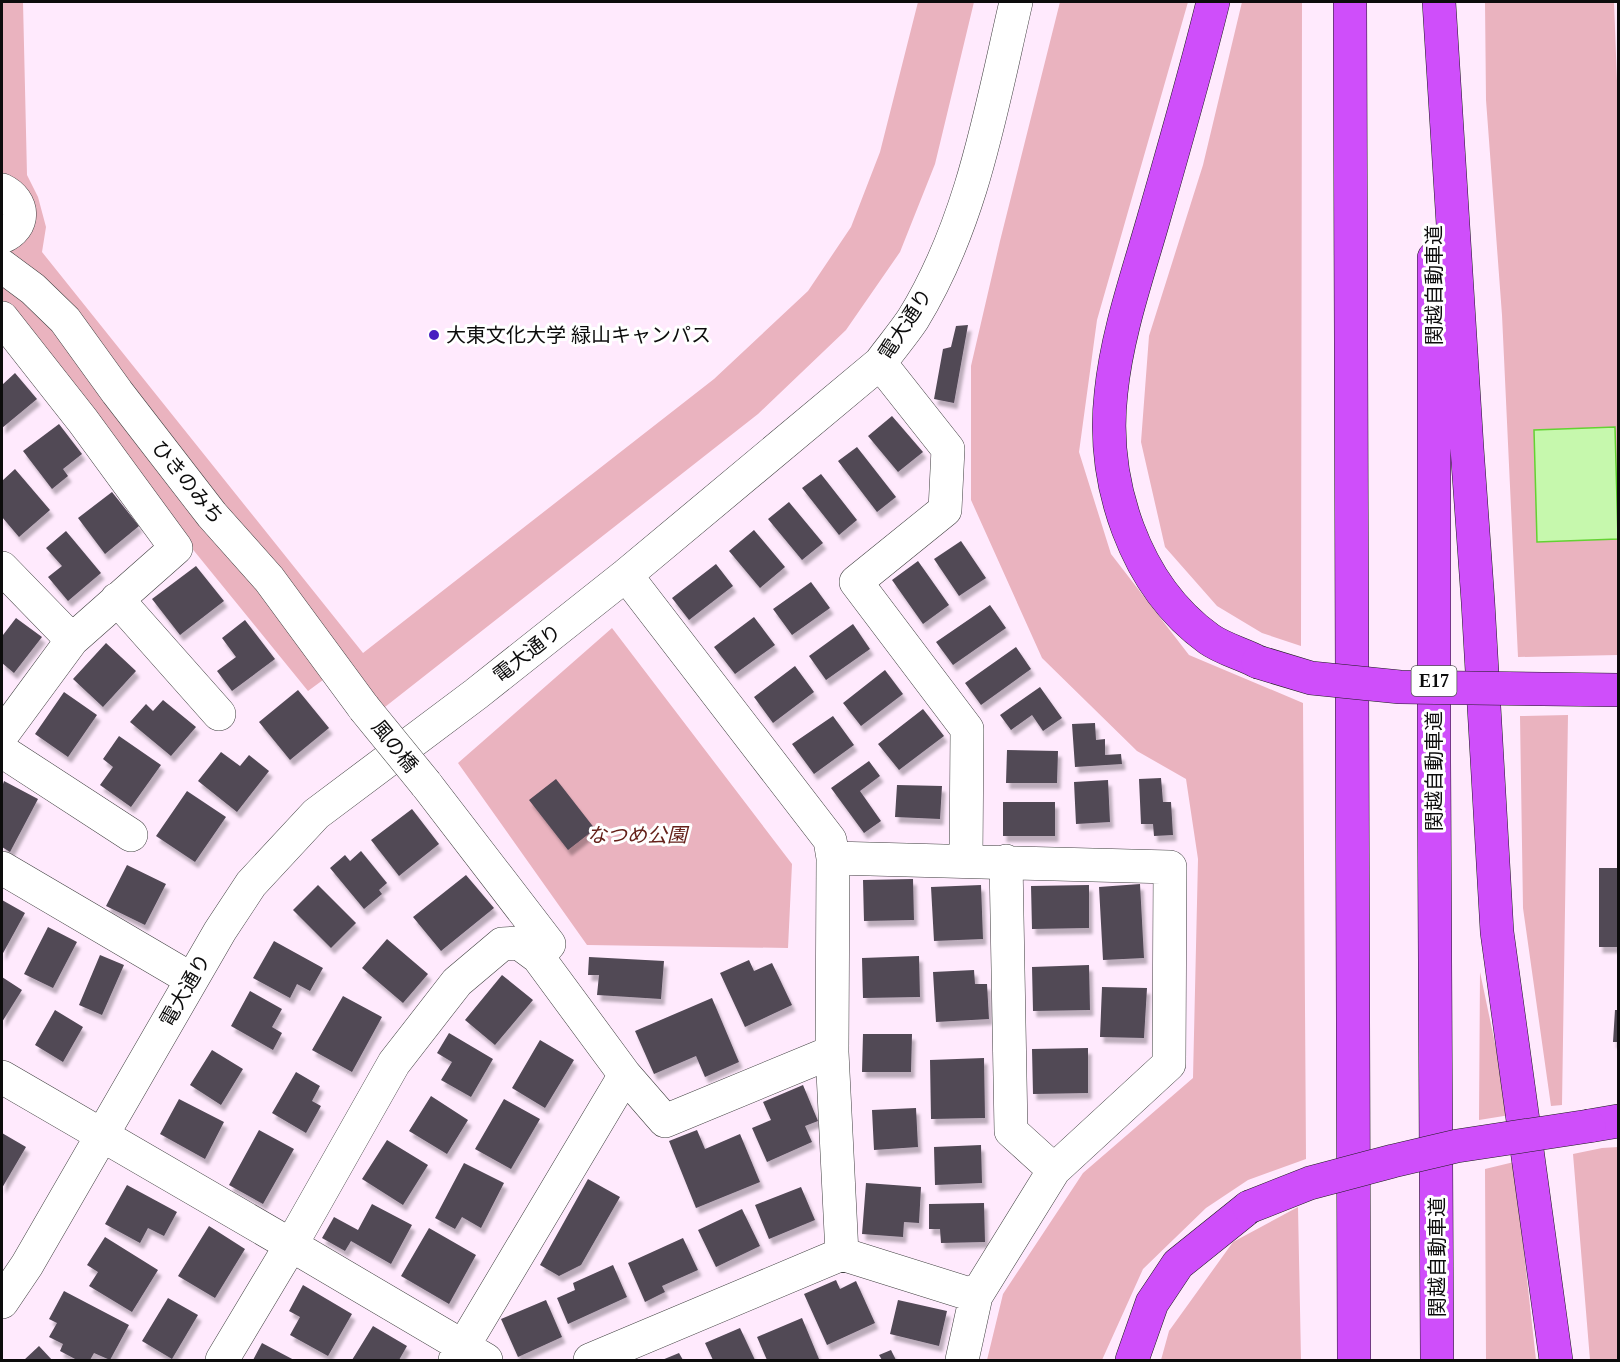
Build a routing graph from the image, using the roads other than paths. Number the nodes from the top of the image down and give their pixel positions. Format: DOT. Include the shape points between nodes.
graph roads {
  1 [pos="1016,2"];
  2 [pos="1213,2"];
  3 [pos="1350,2"];
  4 [pos="1437,2"];
  5 [pos="2,190"];
  6 [pos="2,237"];
  7 [pos="2,266"];
  8 [pos="2,318"];
  9 [pos="880,363"];
  10 [pos="2,568"];
  11 [pos="626,575"];
  12 [pos="117,598"];
  13 [pos="72,640"];
  14 [pos="1618,690"];
  15 [pos="364,708"];
  16 [pos="219,714"];
  17 [pos="2,735"];
  18 [pos="2,751"];
  19 [pos="131,835"];
  20 [pos="832,858"];
  21 [pos="966,860"];
  22 [pos="1006,861"];
  23 [pos="2,868"];
  24 [pos="538,957"];
  25 [pos="190,979"];
  26 [pos="832,1052"];
  27 [pos="625,1075"];
  28 [pos="2,1077"];
  29 [pos="1604,1123"];
  30 [pos="101,1135"];
  31 [pos="1054,1170"];
  32 [pos="291,1245"];
  33 [pos="842,1254"];
  34 [pos="975,1296"];
  35 [pos="2,1302"];
  36 [pos="468,1356"];
  37 [pos="222,1360"];
  38 [pos="590,1360"];
  39 [pos="962,1360"];
  40 [pos="1132,1360"];
  41 [pos="1354,1360"];
  42 [pos="1437,1360"];
  43 [pos="1556,1360"];
  1 -- 9 [label="street, 電大通り" via="974,179 956,233 912,320"];
  2 -- 14 [label="highway, bridge" via="1124,325 1111,392 1108,445 1112,478 1135,548 1174,609 1210,640 1258,662 1311,678 1400,687"];
  3 -- 41 [label="highway"];
  4 -- 42 [label="highway, 関越自動車道 / E17"];
  4 -- 43 [label="highway" via="1497,932"];
  5 -- 6 [label="street" via="15,199 20,214 15,229"];
  7 -- 15 [label="street, ひきのみち" via="65,320 212,515 269,579"];
  8 -- 12 [label="street" via="176,548"];
  9 -- 11 [label="street, 電大通り"];
  9 -- 21 [label="street" via="948,449 945,510 856,582 967,729"];
  10 -- 13 [label="street"];
  11 -- 20 [label="street" via="830,840"];
  11 -- 25 [label="street, 電大通り" via="316,814 251,884"];
  12 -- 13 [label="street"];
  12 -- 16 [label="street"];
  13 -- 17 [label="street"];
  15 -- 24 [label="street, 風の橋, bridge" via="549,944"];
  18 -- 19 [label="street"];
  20 -- 21 [label="street"];
  20 -- 26 [label="street"];
  21 -- 22 [label="street"];
  22 -- 31 [label="street" via="1011,1131"];
  22 -- 31 [label="street" via="1170,867 1169,1064"];
  23 -- 25 [label="street"];
  24 -- 27 [label="street"];
  24 -- 32 [label="street" via="519,943 502,944 457,982 394,1063"];
  25 -- 30 [label="street, 電大通り"];
  26 -- 27 [label="street" via="665,1120"];
  26 -- 33 [label="street"];
  27 -- 36 [label="street"];
  28 -- 30 [label="street"];
  29 -- 40 [label="highway, bridge" via="1457,1146 1393,1161 1310,1183 1249,1207 1178,1264 1152,1303"];
  30 -- 32 [label="street"];
  30 -- 35 [label="street, 電大通り"];
  31 -- 34 [label="street"];
  32 -- 36 [label="street"];
  32 -- 37 [label="street"];
  33 -- 34 [label="street"];
  33 -- 38 [label="street"];
  34 -- 39 [label="street"];
}
